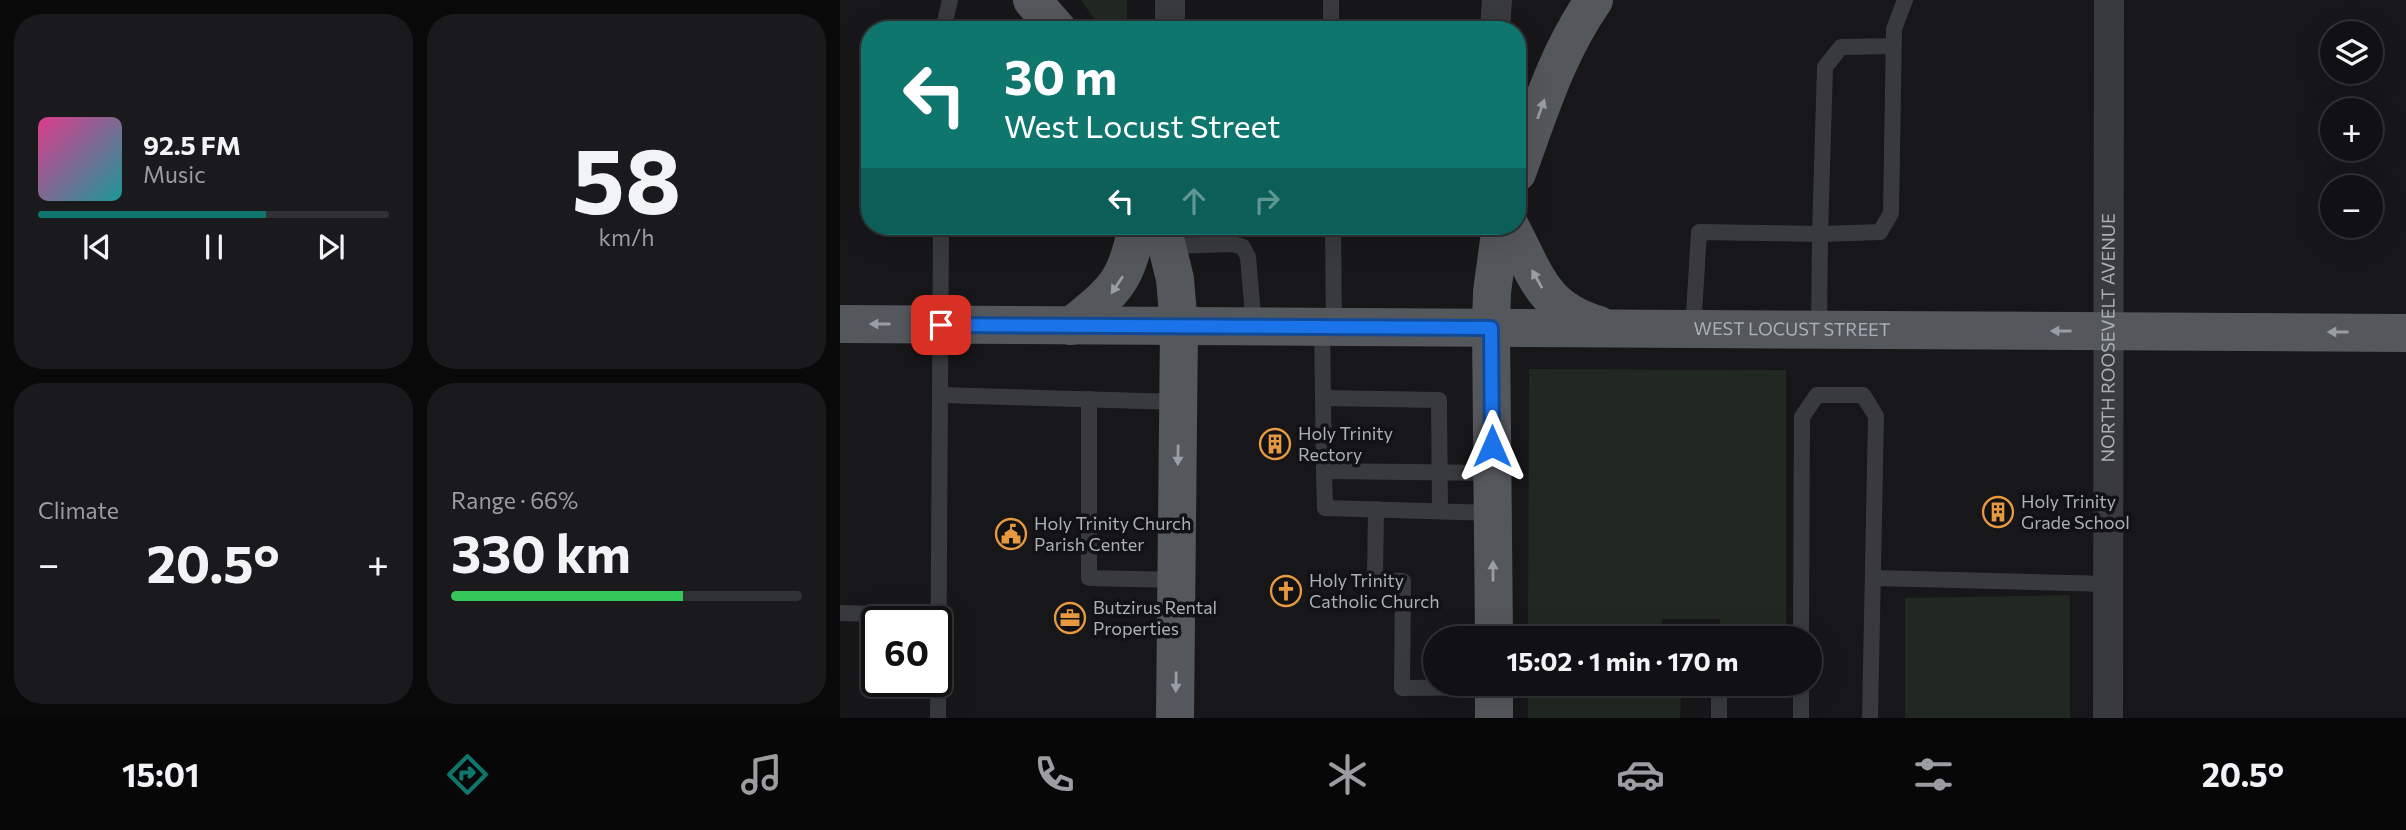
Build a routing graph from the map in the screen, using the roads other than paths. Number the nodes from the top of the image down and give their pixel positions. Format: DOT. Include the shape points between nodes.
graph roads {
  1 [pos="950,0"];
  2 [pos="1032,0"];
  3 [pos="1170,0"];
  4 [pos="1331,0"];
  5 [pos="1497,0"];
  6 [pos="1594,0"];
  7 [pos="1905,0"];
  8 [pos="2109,0"];
  9 [pos="945,21"];
  10 [pos="1050,21"];
  11 [pos="1170,21"];
  12 [pos="1331,21"];
  13 [pos="1496,21"];
  14 [pos="1893,46"];
  15 [pos="1526,148"];
  16 [pos="1820,234"];
  17 [pos="941,235"];
  18 [pos="1154,235"];
  19 [pos="1157,235"];
  20 [pos="1175,235"];
  21 [pos="1333,235"];
  22 [pos="1500,235"];
  23 [pos="1515,235"];
  24 [pos="840,324"];
  25 [pos="941,325"];
  26 [pos="1071,326"];
  27 [pos="1179,327"];
  28 [pos="1254,327"];
  29 [pos="1328,327"];
  30 [pos="1491,328"];
  31 [pos="1611,328"];
  32 [pos="1693,329"];
  33 [pos="1819,330"];
  34 [pos="2108,331"];
  35 [pos="2406,333"];
  36 [pos="940,395"];
  37 [pos="1323,398"];
  38 [pos="1088,400"];
  39 [pos="1179,402"];
  40 [pos="1324,471"];
  41 [pos="1440,472"];
  42 [pos="1492,473"];
  43 [pos="1376,509"];
  44 [pos="1440,511"];
  45 [pos="1493,513"];
  46 [pos="1874,578"];
  47 [pos="1177,580"];
  48 [pos="2108,584"];
  49 [pos="939,606"];
  50 [pos="840,613"];
  51 [pos="861,614"];
  52 [pos="1494,626"];
  53 [pos="1801,626"];
  54 [pos="1719,696"];
  55 [pos="1801,696"];
  56 [pos="938,697"];
  57 [pos="1494,697"];
  58 [pos="938,718"];
  59 [pos="1175,718"];
  60 [pos="1719,718"];
  61 [pos="1801,718"];
  62 [pos="1870,718"];
  63 [pos="2108,718"];
  1 -- 9 [label="lane"];
  2 -- 10 [label="main road"];
  3 -- 11 [label="street"];
  4 -- 12 [label="lane"];
  5 -- 13 [label="street"];
  15 -- 6 [label="main road, one-way" via="1570,35"];
  7 -- 14 [label="lane"];
  8 -- 34 [label="street, NORTH ROOSEVELT AVENUE"];
  14 -- 16 [label="lane" via="1841,47 1825,67"];
  14 -- 16 [label="lane" via="1891,213 1880,232"];
  16 -- 32 [label="lane" via="1699,232"];
  16 -- 33 [label="lane"];
  17 -- 25 [label="lane"];
  18 -- 26 [label="main road, one-way" via="1110,295"];
  19 -- 27 [label="main road"];
  20 -- 28 [label="lane" via="1243,247 1248,257"];
  21 -- 29 [label="lane"];
  22 -- 30 [label="main road"];
  31 -- 23 [label="main road, one-way" via="1562,310 1545,294"];
  25 -- 24 [label="main road, WEST LOCUST STREET, one-way"];
  25 -- 26 [label="main road, WEST LOCUST STREET"];
  25 -- 36 [label="lane"];
  26 -- 27 [label="main road, WEST LOCUST STREET"];
  27 -- 28 [label="main road, WEST LOCUST STREET"];
  27 -- 39 [label="main road"];
  28 -- 29 [label="main road, WEST LOCUST STREET"];
  29 -- 30 [label="main road, WEST LOCUST STREET"];
  29 -- 37 [label="lane"];
  30 -- 31 [label="main road, WEST LOCUST STREET"];
  30 -- 42 [label="main road"];
  31 -- 32 [label="main road, WEST LOCUST STREET"];
  32 -- 33 [label="main road, WEST LOCUST STREET"];
  34 -- 33 [label="main road, WEST LOCUST STREET, one-way"];
  35 -- 34 [label="main road, WEST LOCUST STREET, one-way"];
  34 -- 48 [label="street, NORTH ROOSEVELT AVENUE"];
  36 -- 38 [label="lane"];
  36 -- 49 [label="lane"];
  37 -- 40 [label="lane"];
  37 -- 41 [label="lane" via="1439,400"];
  38 -- 39 [label="lane"];
  38 -- 47 [label="lane" via="1089,578"];
  39 -- 47 [label="main road, one-way"];
  40 -- 41 [label="lane"];
  40 -- 43 [label="lane" via="1325,508"];
  41 -- 42 [label="lane"];
  41 -- 44 [label="lane"];
  42 -- 45 [label="main road"];
  43 -- 44 [label="lane"];
  43 -- 57 [label="lane" via="1375,580 1403,581 1402,688"];
  44 -- 45 [label="lane"];
  52 -- 45 [label="main road, one-way"];
  46 -- 48 [label="lane"];
  46 -- 53 [label="lane" via="1876,416 1863,395 1817,396 1802,417"];
  46 -- 62 [label="lane"];
  47 -- 59 [label="main road, one-way"];
  48 -- 63 [label="street, NORTH ROOSEVELT AVENUE"];
  50 -- 51 [label="lane"];
  54 -- 60 [label="lane"];
  55 -- 61 [label="lane"];
  56 -- 58 [label="lane"];
}
